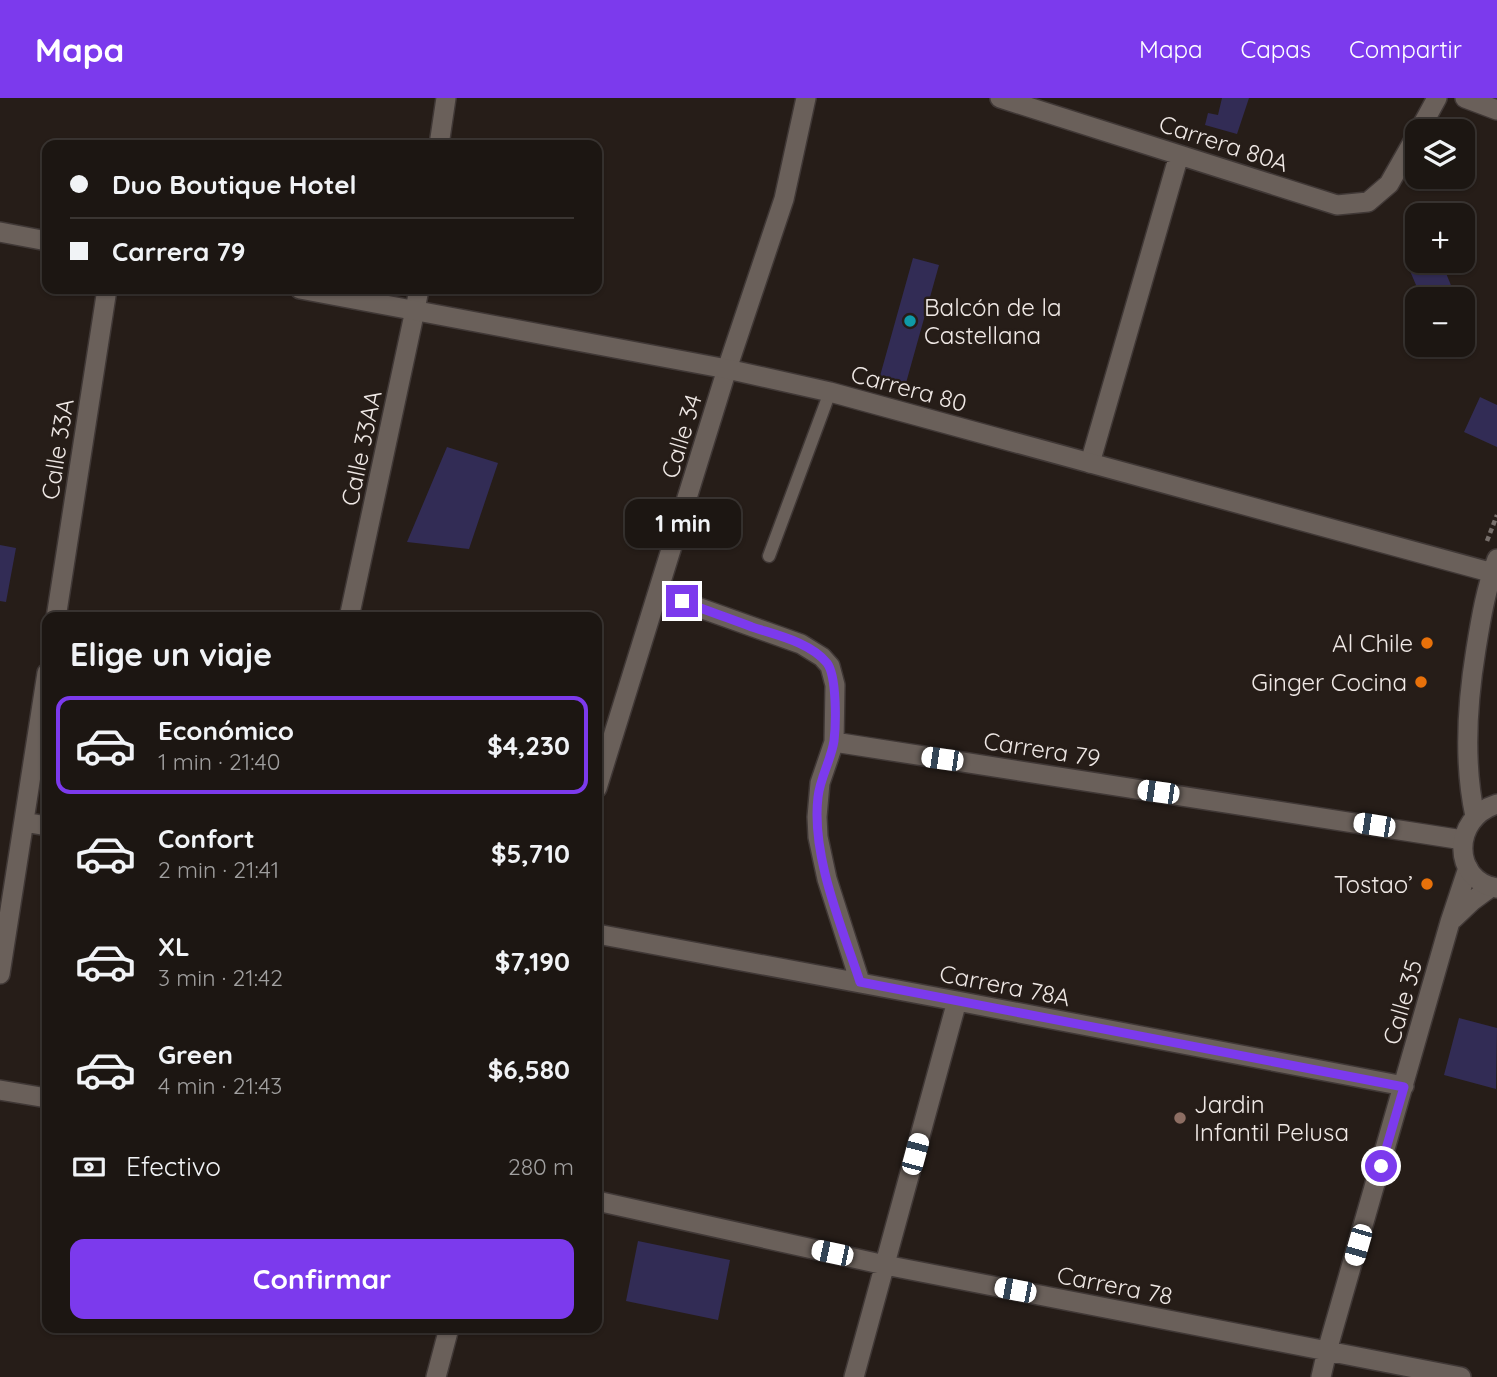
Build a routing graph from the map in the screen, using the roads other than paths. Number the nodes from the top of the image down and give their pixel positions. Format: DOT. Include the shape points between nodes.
graph roads {
  1 [pos="446,98"];
  2 [pos="806,98"];
  3 [pos="1437,98"];
  4 [pos="1465,98"];
  5 [pos="1009,99"];
  6 [pos="1497,110"];
  7 [pos="1425,119"];
  8 [pos="440,140"];
  9 [pos="1179,155"];
  10 [pos="1405,156"];
  11 [pos="0,232"];
  12 [pos="42,240"];
  13 [pos="106,294"];
  14 [pos="327,294"];
  15 [pos="418,294"];
  16 [pos="415,310"];
  17 [pos="727,369"];
  18 [pos="830,392"];
  19 [pos="1090,463"];
  20 [pos="769,556"];
  21 [pos="1495,569"];
  22 [pos="658,593"];
  23 [pos="57,612"];
  24 [pos="350,612"];
  25 [pos="42,705"];
  26 [pos="834,742"];
  27 [pos="602,772"];
  28 [pos="1497,804"];
  29 [pos="1475,816"];
  30 [pos="24,822"];
  31 [pos="42,825"];
  32 [pos="1463,839"];
  33 [pos="1468,869"];
  34 [pos="1494,888"];
  35 [pos="1450,922"];
  36 [pos="602,935"];
  37 [pos="0,974"];
  38 [pos="860,982"];
  39 [pos="957,1001"];
  40 [pos="1404,1087"];
  41 [pos="0,1090"];
  42 [pos="42,1097"];
  43 [pos="602,1202"];
  44 [pos="884,1265"];
  45 [pos="448,1333"];
  46 [pos="1327,1351"];
  47 [pos="436,1377"];
  48 [pos="854,1377"];
  49 [pos="1321,1377"];
  50 [pos="1461,1377"];
  1 -- 8 [label="street"];
  2 -- 17 [label="street, Calle 34" via="784,199"];
  3 -- 7 [label="street"];
  4 -- 6 [label="street"];
  5 -- 9 [label="street, Carrera 80A"];
  9 -- 10 [label="street, Carrera 80A" via="1337,205 1368,202 1390,184"];
  9 -- 19 [label="street"];
  11 -- 12 [label="street"];
  13 -- 23 [label="street, Calle 33A"];
  14 -- 16 [label="street, Carrera 80"];
  15 -- 16 [label="street, Calle 33AA"];
  16 -- 17 [label="street, Carrera 80"];
  16 -- 24 [label="street, Calle 33AA"];
  17 -- 18 [label="street, Carrera 80"];
  17 -- 22 [label="street, Calle 34"];
  18 -- 19 [label="street, Carrera 80"];
  18 -- 20 [label="lane"];
  19 -- 21 [label="street, Carrera 80"];
  21 -- 29 [label="street" via="1481,613 1468,717"];
  22 -- 26 [label="street" via="801,644 822,657 835,685"];
  22 -- 27 [label="street, Calle 34"];
  25 -- 30 [label="street"];
  26 -- 32 [label="street, Carrera 79"];
  26 -- 38 [label="street" via="820,783 818,837"];
  28 -- 29 [label="street"];
  29 -- 32 [label="street"];
  30 -- 31 [label="street"];
  30 -- 37 [label="street"];
  32 -- 33 [label="street"];
  33 -- 34 [label="street"];
  33 -- 35 [label="street, Calle 35"];
  34 -- 35 [label="street"];
  35 -- 40 [label="street, Calle 35"];
  36 -- 38 [label="street, Carrera 78A"];
  38 -- 39 [label="street, Carrera 78A"];
  39 -- 40 [label="street, Carrera 78A"];
  39 -- 44 [label="street"];
  40 -- 46 [label="street, Calle 35"];
  41 -- 42 [label="street"];
  43 -- 44 [label="street, Carrera 78"];
  44 -- 46 [label="street, Carrera 78"];
  44 -- 48 [label="street"];
  45 -- 47 [label="street"];
  46 -- 49 [label="street, Calle 35"];
  46 -- 50 [label="street, Carrera 78"];
}
